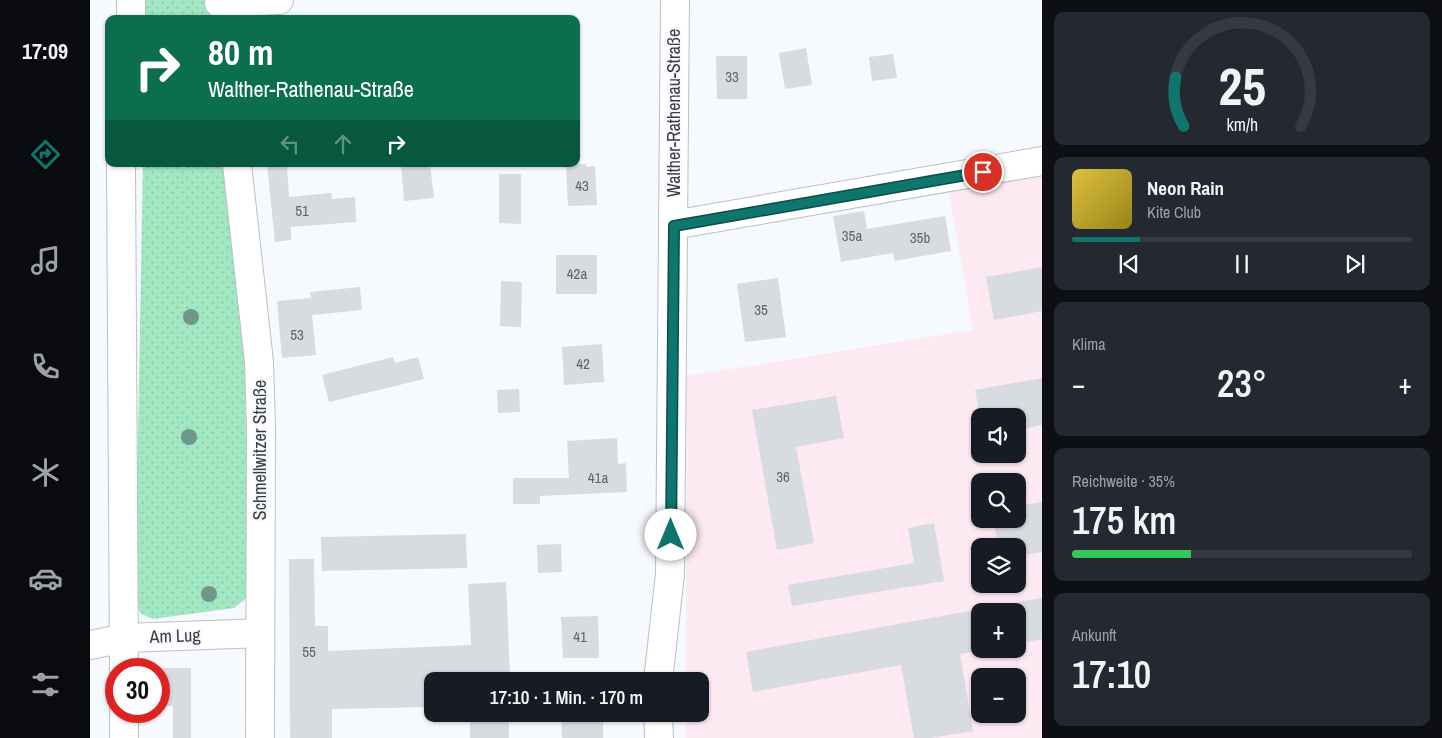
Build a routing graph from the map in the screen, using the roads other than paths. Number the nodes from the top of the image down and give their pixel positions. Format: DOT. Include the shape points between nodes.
graph roads {
  1 [pos="131,0"];
  2 [pos="279,0"];
  3 [pos="675,0"];
  4 [pos="220,7"];
  5 [pos="131,15"];
  6 [pos="1042,161"];
  7 [pos="121,167"];
  8 [pos="237,167"];
  9 [pos="674,226"];
  10 [pos="260,633"];
  11 [pos="125,638"];
  12 [pos="90,645"];
  13 [pos="124,658"];
  14 [pos="659,672"];
  15 [pos="658,722"];
  16 [pos="124,723"];
  17 [pos="124,738"];
  18 [pos="260,738"];
  19 [pos="659,738"];
  1 -- 5 [label="street"];
  2 -- 4 [label="street"];
  3 -- 9 [label="street, Walther-Rathenau-Straße"];
  6 -- 9 [label="street, Walther-Rathenau-Straße"];
  7 -- 11 [label="street"];
  8 -- 10 [label="street, Schmellwitzer Straße" via="259,362"];
  9 -- 14 [label="street, Walther-Rathenau-Straße" via="670,574"];
  10 -- 11 [label="street, Am Lug"];
  10 -- 18 [label="street, Schmellwitzer Straße"];
  11 -- 12 [label="street, Am Lug"];
  11 -- 13 [label="street"];
  15 -- 19 [label="street"];
  16 -- 17 [label="street"];
}
